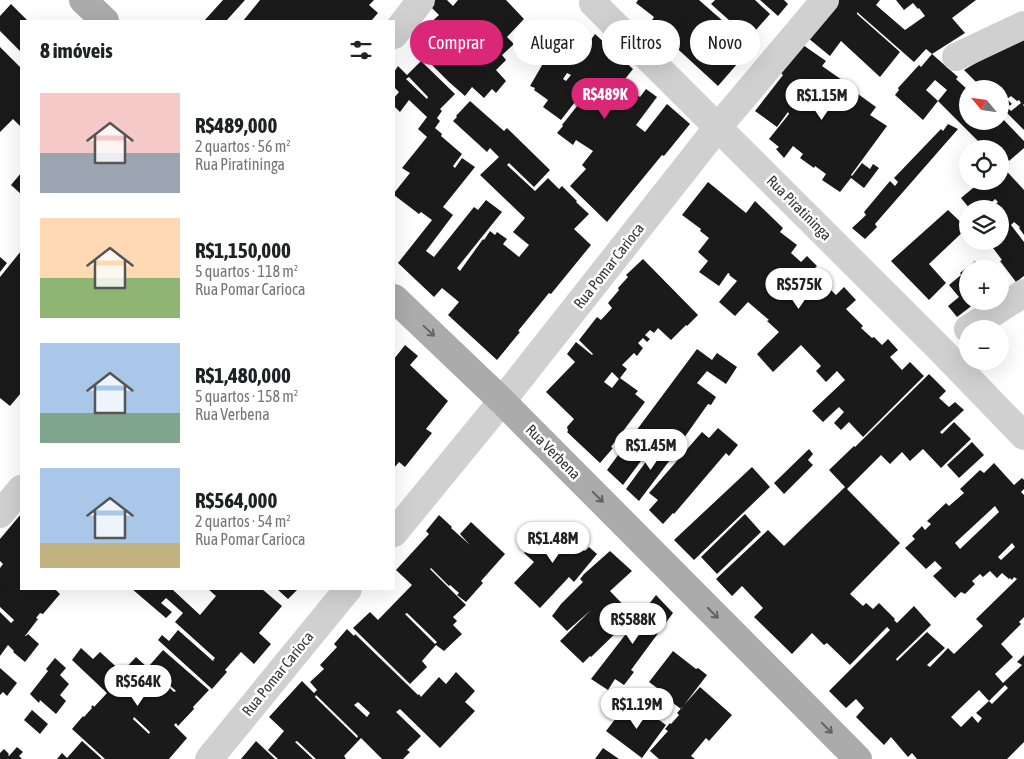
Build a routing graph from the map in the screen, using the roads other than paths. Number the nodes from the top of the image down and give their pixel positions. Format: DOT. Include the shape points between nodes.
graph roads {
  1 [pos="83,0"];
  2 [pos="421,0"];
  3 [pos="825,0"];
  4 [pos="593,3"];
  5 [pos="104,20"];
  6 [pos="1024,25"];
  7 [pos="395,34"];
  8 [pos="956,57"];
  9 [pos="718,127"];
  10 [pos="1024,292"];
  11 [pos="395,299"];
  12 [pos="982,320"];
  13 [pos="959,335"];
  14 [pos="939,348"];
  15 [pos="502,401"];
  16 [pos="1024,436"];
  17 [pos="20,489"];
  18 [pos="0,514"];
  19 [pos="395,532"];
  20 [pos="347,590"];
  21 [pos="209,759"];
  22 [pos="858,759"];
  1 -- 5 [label="main road"];
  2 -- 7 [label="street"];
  3 -- 9 [label="street, Rua Pomar Carioca"];
  4 -- 9 [label="street, Rua Piratininga"];
  6 -- 8 [label="street"];
  9 -- 14 [label="street, Rua Piratininga"];
  9 -- 15 [label="street, Rua Pomar Carioca"];
  10 -- 12 [label="street"];
  11 -- 15 [label="main road, Rua Verbena, one-way"];
  13 -- 14 [label="street"];
  14 -- 16 [label="street, Rua Piratininga"];
  15 -- 19 [label="street, Rua Pomar Carioca"];
  15 -- 22 [label="main road, Rua Verbena, one-way"];
  17 -- 18 [label="street"];
  20 -- 21 [label="street, Rua Pomar Carioca"];
}
